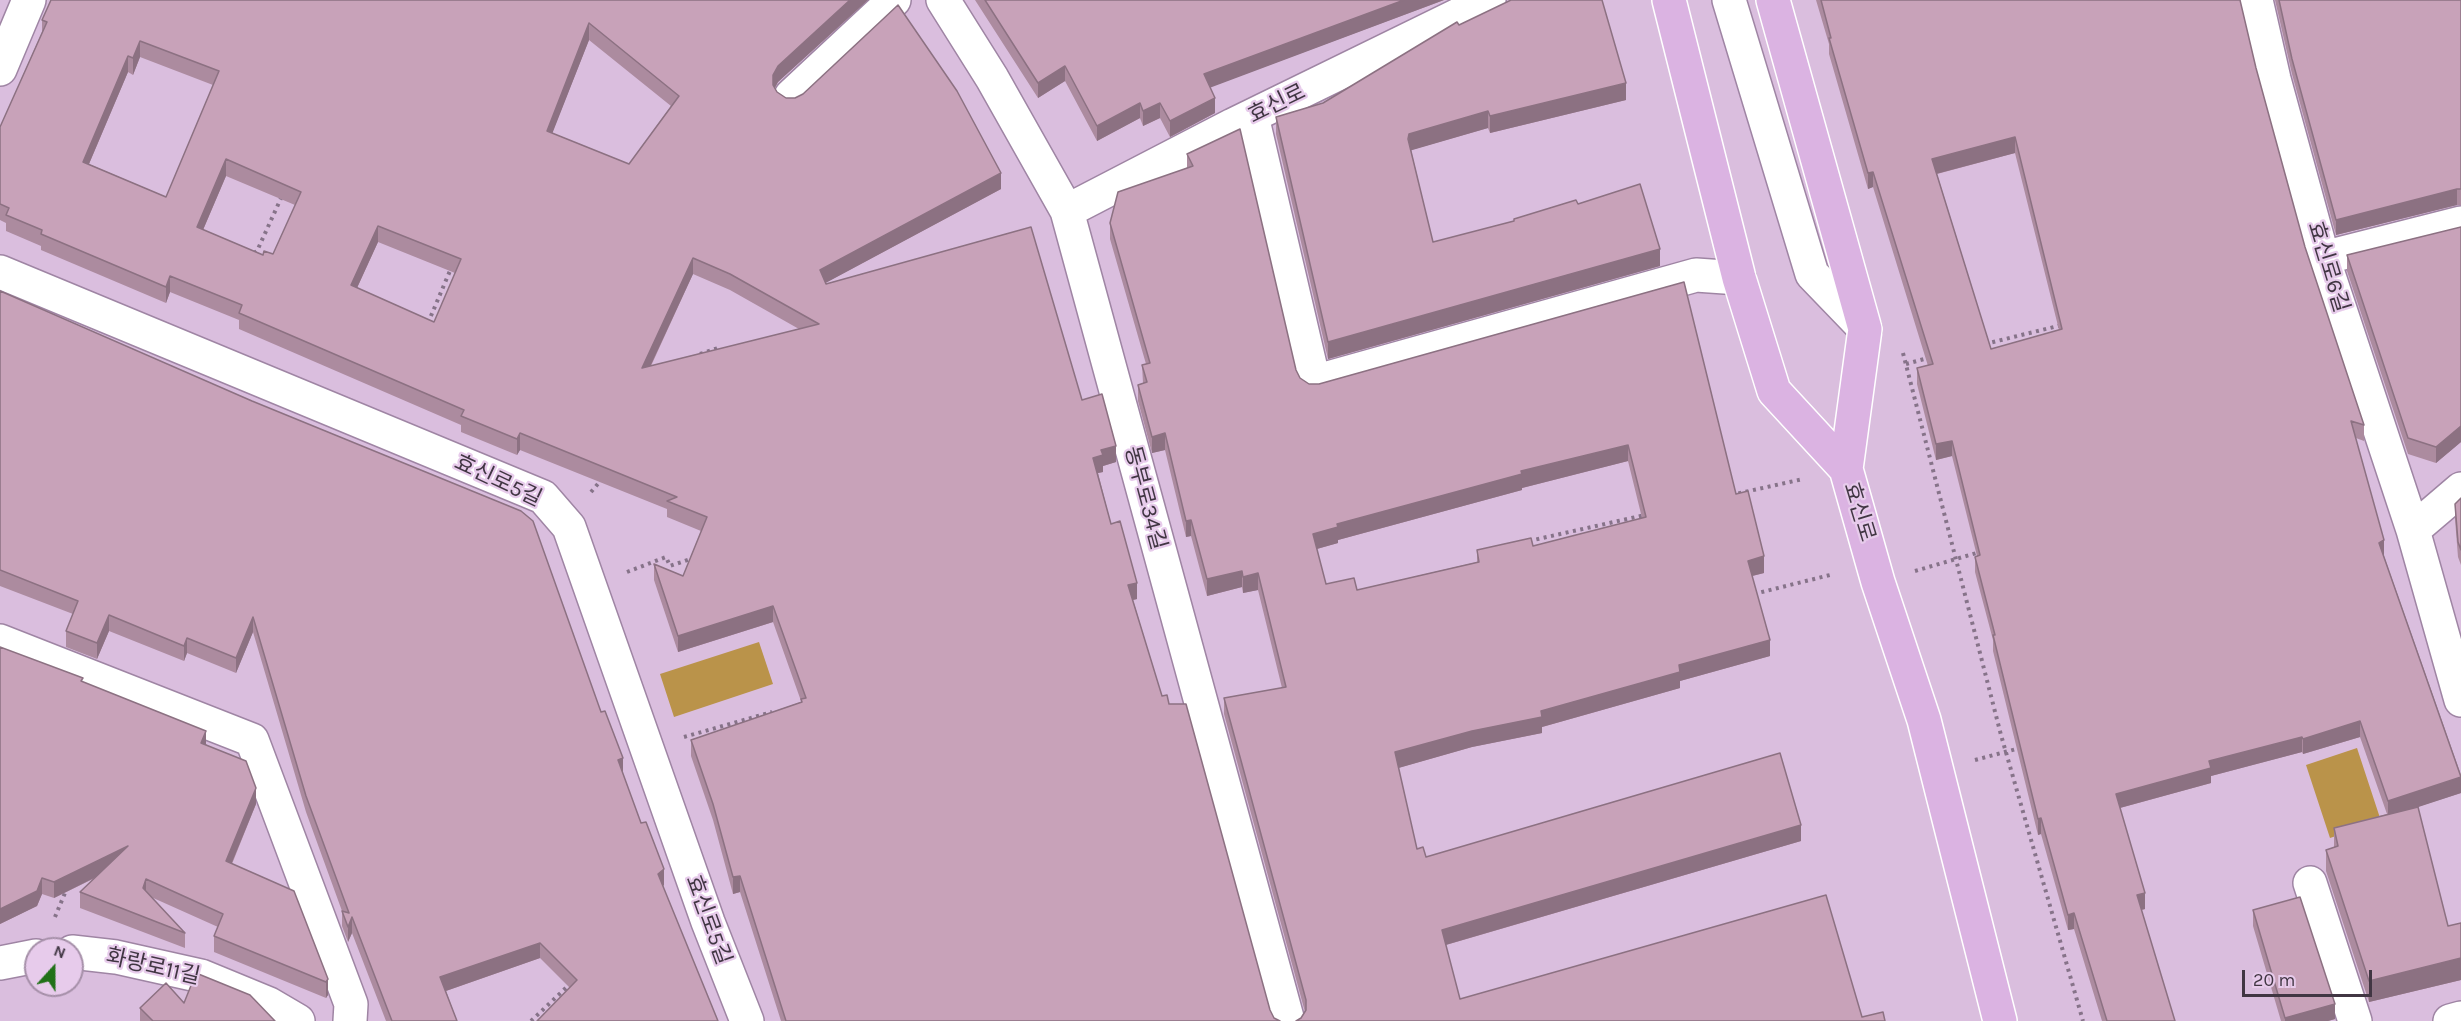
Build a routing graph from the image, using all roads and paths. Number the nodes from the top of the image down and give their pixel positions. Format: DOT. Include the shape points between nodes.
graph roads {
  1 [pos="29,0"];
  2 [pos="894,0"];
  3 [pos="943,0"];
  4 [pos="1489,0"];
  5 [pos="1669,0"];
  6 [pos="1729,0"];
  7 [pos="1773,0"];
  8 [pos="2256,0"];
  9 [pos="0,69"];
  10 [pos="791,96"];
  11 [pos="1252,116"];
  12 [pos="286,187"];
  13 [pos="1067,211"];
  14 [pos="2461,223"];
  15 [pos="249,256"];
  16 [pos="456,256"];
  17 [pos="2323,258"];
  18 [pos="0,272"];
  19 [pos="1739,278"];
  20 [pos="2074,322"];
  21 [pos="424,333"];
  22 [pos="1900,341"];
  23 [pos="1864,343"];
  24 [pos="1973,347"];
  25 [pos="718,348"];
  26 [pos="1940,355"];
  27 [pos="689,357"];
  28 [pos="1906,364"];
  29 [pos="1846,469"];
  30 [pos="605,474"];
  31 [pos="2461,489"];
  32 [pos="1726,496"];
  33 [pos="1656,512"];
  34 [pos="563,519"];
  35 [pos="2413,530"];
  36 [pos="1528,542"];
  37 [pos="1990,550"];
  38 [pos="701,555"];
  39 [pos="1955,559"];
  40 [pos="1877,572"];
  41 [pos="592,590"];
  42 [pos="1745,596"];
  43 [pos="0,641"];
  44 [pos="2461,700"];
  45 [pos="783,709"];
  46 [pos="2028,745"];
  47 [pos="646,747"];
  48 [pos="2006,752"];
  49 [pos="1937,771"];
  50 [pos="69,883"];
  51 [pos="2310,883"];
  52 [pos="62,937"];
  53 [pos="84,946"];
  54 [pos="24,958"];
  55 [pos="0,963"];
  56 [pos="573,981"];
  57 [pos="2461,1018"];
  58 [pos="298,1021"];
  59 [pos="350,1021"];
  60 [pos="531,1021"];
  61 [pos="747,1021"];
  62 [pos="1288,1021"];
  63 [pos="2000,1021"];
  64 [pos="2082,1021"];
  65 [pos="2355,1021"];
  66 [pos="2450,1021"];
  1 -- 9 [label="street"];
  2 -- 10 [label="street"];
  3 -- 13 [label="street, 동부로34길"];
  4 -- 11 [label="street, 효신로"];
  5 -- 19 [label="main road"];
  6 -- 23 [label="street" via="1812,274"];
  7 -- 23 [label="main road, 효신로"];
  8 -- 17 [label="street, 효신로6길"];
  11 -- 13 [label="street, 효신로"];
  11 -- 19 [label="street" via="1314,382 1696,275"];
  12 -- 15 [label="path" via="257,251"];
  13 -- 62 [label="street, 동부로34길"];
  14 -- 17 [label="street"];
  16 -- 21 [label="path"];
  17 -- 35 [label="street, 효신로6길"];
  18 -- 34 [label="street, 효신로5길" via="543,497"];
  19 -- 29 [label="main road" via="1773,392"];
  20 -- 24 [label="path"];
  22 -- 28 [label="path"];
  23 -- 28 [label="path"];
  23 -- 29 [label="main road, 효신로"];
  25 -- 27 [label="path"];
  26 -- 28 [label="path"];
  28 -- 39 [label="path"];
  29 -- 32 [label="path"];
  29 -- 40 [label="main road, 효신로"];
  30 -- 34 [label="path"];
  31 -- 35 [label="street"];
  33 -- 36 [label="path"];
  34 -- 41 [label="street, 효신로5길"];
  35 -- 44 [label="street, 효신로6길"];
  37 -- 39 [label="path"];
  38 -- 41 [label="path" via="670,566 666,557"];
  39 -- 40 [label="path"];
  39 -- 48 [label="path"];
  40 -- 42 [label="path"];
  40 -- 49 [label="main road, 효신로"];
  41 -- 47 [label="street, 효신로5길"];
  43 -- 59 [label="street" via="252,740 351,1004"];
  45 -- 47 [label="path"];
  46 -- 48 [label="path"];
  47 -- 61 [label="street, 효신로5길"];
  48 -- 49 [label="path"];
  48 -- 64 [label="path"];
  49 -- 63 [label="main road, 효신로"];
  50 -- 52 [label="path"];
  51 -- 65 [label="street"];
  53 -- 58 [label="street, 화랑로11길" via="201,976 270,1004"];
  54 -- 55 [label="street"];
  56 -- 60 [label="path"];
  57 -- 66 [label="street"];
}
